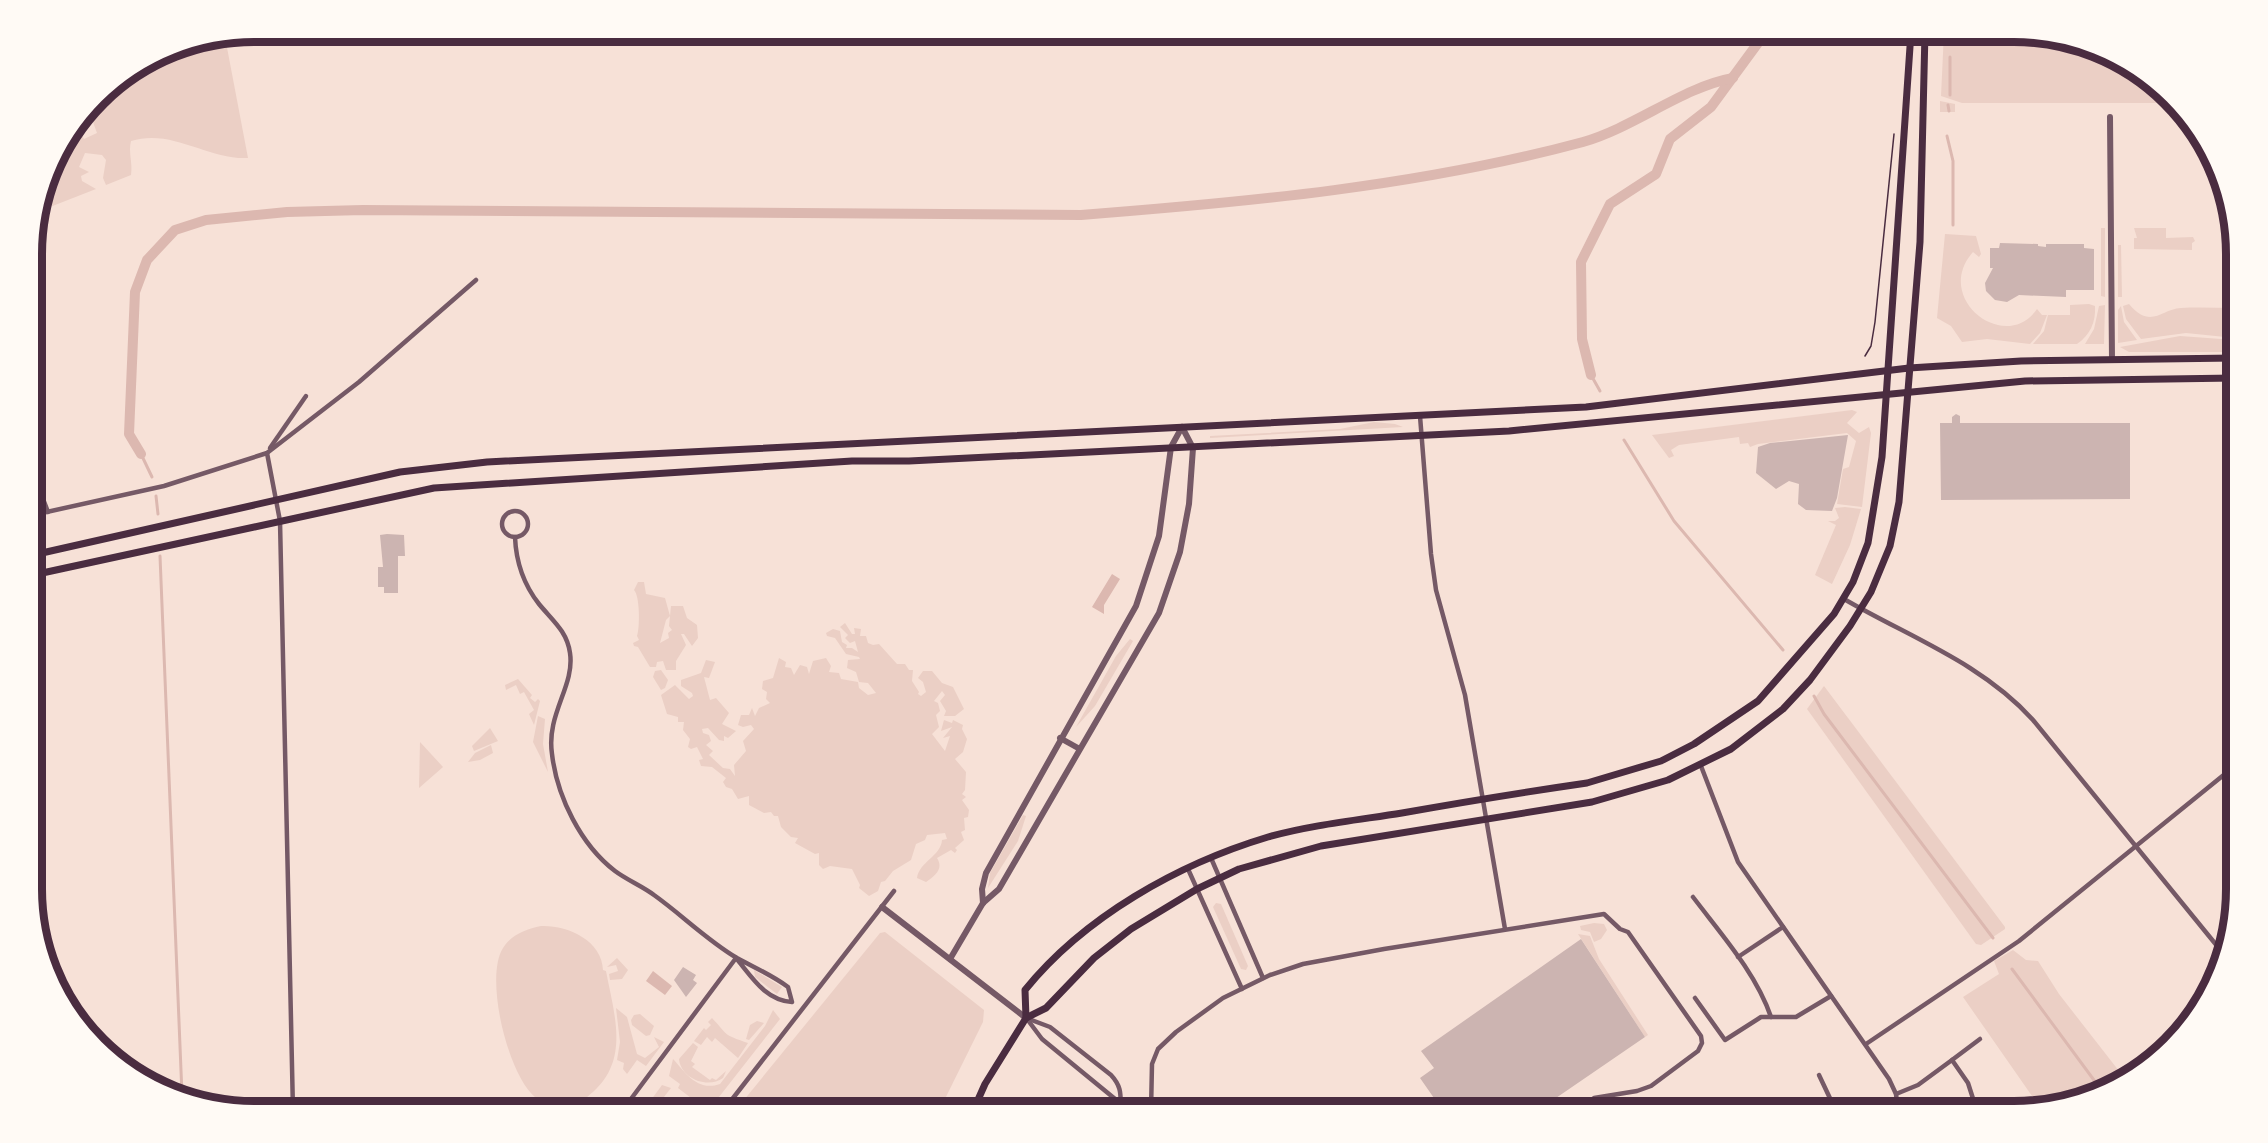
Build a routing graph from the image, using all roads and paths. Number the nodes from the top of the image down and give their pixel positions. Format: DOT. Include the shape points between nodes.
graph roads {
  1 [pos="1910,42"];
  2 [pos="1925,42"];
  3 [pos="2110,117"];
  4 [pos="1895,126"];
  5 [pos="476,280"];
  6 [pos="1865,356"];
  7 [pos="2112,358"];
  8 [pos="2226,358"];
  9 [pos="1909,368"];
  10 [pos="1886,372"];
  11 [pos="2226,378"];
  12 [pos="1908,391"];
  13 [pos="1885,394"];
  14 [pos="306,396"];
  15 [pos="1420,416"];
  16 [pos="1182,427"];
  17 [pos="1423,437"];
  18 [pos="1171,447"];
  19 [pos="1193,448"];
  20 [pos="267,453"];
  21 [pos="42,495"];
  22 [pos="278,500"];
  23 [pos="48,512"];
  24 [pos="42,513"];
  25 [pos="280,521"];
  26 [pos="515,537"];
  27 [pos="42,553"];
  28 [pos="42,573"];
  29 [pos="1844,599"];
  30 [pos="1861,609"];
  31 [pos="1060,738"];
  32 [pos="1078,748"];
  33 [pos="1701,766"];
  34 [pos="2226,773"];
  35 [pos="1484,799"];
  36 [pos="1487,819"];
  37 [pos="2136,846"];
  38 [pos="1211,858"];
  39 [pos="1188,869"];
  40 [pos="1220,878"];
  41 [pos="1197,889"];
  42 [pos="894,891"];
  43 [pos="1693,897"];
  44 [pos="983,903"];
  45 [pos="882,907"];
  46 [pos="1783,927"];
  47 [pos="1505,929"];
  48 [pos="2218,947"];
  49 [pos="1738,957"];
  50 [pos="736,958"];
  51 [pos="950,959"];
  52 [pos="1263,978"];
  53 [pos="1242,989"];
  54 [pos="1832,996"];
  55 [pos="1695,998"];
  56 [pos="792,1002"];
  57 [pos="802,1010"];
  58 [pos="1771,1017"];
  59 [pos="1026,1018"];
  60 [pos="1980,1039"];
  61 [pos="1866,1044"];
  62 [pos="1952,1060"];
  63 [pos="1819,1075"];
  64 [pos="1896,1094"];
  65 [pos="293,1101"];
  66 [pos="629,1101"];
  67 [pos="731,1101"];
  68 [pos="977,1101"];
  69 [pos="1118,1101"];
  70 [pos="1121,1101"];
  71 [pos="1151,1101"];
  72 [pos="1590,1101"];
  73 [pos="1831,1101"];
  74 [pos="1897,1101"];
  75 [pos="1974,1101"];
  1 -- 10 [label="main road"];
  2 -- 9 [label="main road" via="1920,242"];
  3 -- 7 [label="street"];
  4 -- 6 [label="path" via="1875,322"];
  5 -- 20 [label="street" via="359,382"];
  7 -- 8 [label="main road"];
  7 -- 9 [label="main road"];
  9 -- 10 [label="main road"];
  9 -- 12 [label="main road"];
  10 -- 13 [label="main road"];
  10 -- 15 [label="main road" via="1586,406"];
  11 -- 12 [label="main road" via="2025,381"];
  12 -- 13 [label="main road"];
  12 -- 30 [label="main road" via="1903,482 1890,546"];
  13 -- 17 [label="main road"];
  13 -- 29 [label="main road" via="1882,457 1868,543"];
  14 -- 20 [label="street"];
  15 -- 16 [label="main road"];
  15 -- 17 [label="street"];
  16 -- 18 [label="street"];
  16 -- 19 [label="street"];
  16 -- 22 [label="main road" via="487,462 400,472"];
  17 -- 19 [label="main road"];
  17 -- 35 [label="street" via="1436,590 1465,695"];
  18 -- 19 [label="main road"];
  18 -- 25 [label="main road" via="488,483 405,492"];
  18 -- 31 [label="street" via="1159,536 1136,606"];
  19 -- 32 [label="street" via="1187,513 1173,577 1146,638"];
  20 -- 22 [label="street"];
  20 -- 23 [label="street" via="164,486"];
  21 -- 23 [label="street"];
  22 -- 25 [label="street"];
  22 -- 27 [label="main road"];
  23 -- 24 [label="street"];
  25 -- 28 [label="main road"];
  25 -- 65 [label="street"];
  26 -- 26 [label="street" via="524,533 527,525 525,518 515,512 505,516 502,524 505,532"];
  26 -- 50 [label="street" via="519,567 527,586 560,628 570,651 570,672 553,720 551,741 554,765 572,817 592,849 614,870 654,895"];
  29 -- 30 [label="street"];
  29 -- 35 [label="main road" via="1786,673 1758,701 1694,744 1661,760 1600,780"];
  30 -- 33 [label="main road" via="1799,692 1759,729"];
  30 -- 37 [label="street" via="1975,670 2008,693"];
  31 -- 32 [label="street"];
  31 -- 44 [label="street" via="986,873"];
  32 -- 44 [label="street" via="999,889"];
  33 -- 36 [label="main road" via="1592,802"];
  33 -- 46 [label="street" via="1738,862"];
  34 -- 37 [label="street"];
  35 -- 36 [label="street"];
  35 -- 38 [label="main road" via="1316,826 1269,837"];
  36 -- 40 [label="main road" via="1321,846"];
  36 -- 47 [label="street"];
  37 -- 48 [label="street"];
  37 -- 61 [label="street" via="2019,941"];
  38 -- 39 [label="main road"];
  38 -- 40 [label="street"];
  39 -- 41 [label="street"];
  39 -- 59 [label="main road" via="1126,901 1060,950 1025,990"];
  40 -- 41 [label="main road"];
  40 -- 52 [label="street"];
  41 -- 53 [label="street"];
  41 -- 59 [label="main road" via="1131,929 1094,958 1046,1008"];
  42 -- 45 [label="street"];
  43 -- 49 [label="street"];
  44 -- 51 [label="street"];
  45 -- 51 [label="street"];
  45 -- 57 [label="street"];
  46 -- 49 [label="street"];
  46 -- 54 [label="street"];
  47 -- 52 [label="street" via="1303,964"];
  47 -- 72 [label="street" via="1610,916 1620,929 1628,932 1701,1036 1698,1051 1651,1086"];
  49 -- 58 [label="street"];
  50 -- 56 [label="street" via="759,987 779,1001"];
  50 -- 56 [label="street" via="788,987"];
  50 -- 66 [label="street"];
  51 -- 59 [label="street"];
  52 -- 53 [label="street"];
  53 -- 71 [label="street" via="1223,998 1158,1049 1152,1064"];
  54 -- 58 [label="street" via="1796,1017"];
  54 -- 61 [label="street"];
  55 -- 58 [label="street" via="1725,1040 1752,1021"];
  56 -- 57 [label="street"];
  57 -- 67 [label="street"];
  59 -- 68 [label="main road"];
  59 -- 69 [label="street" via="1042,1039"];
  59 -- 70 [label="street" via="1050,1027 1111,1075 1119,1083"];
  60 -- 62 [label="street"];
  61 -- 64 [label="street"];
  62 -- 64 [label="street" via="1918,1085"];
  62 -- 75 [label="street" via="1968,1083"];
  63 -- 73 [label="street"];
  64 -- 74 [label="street"];
}
